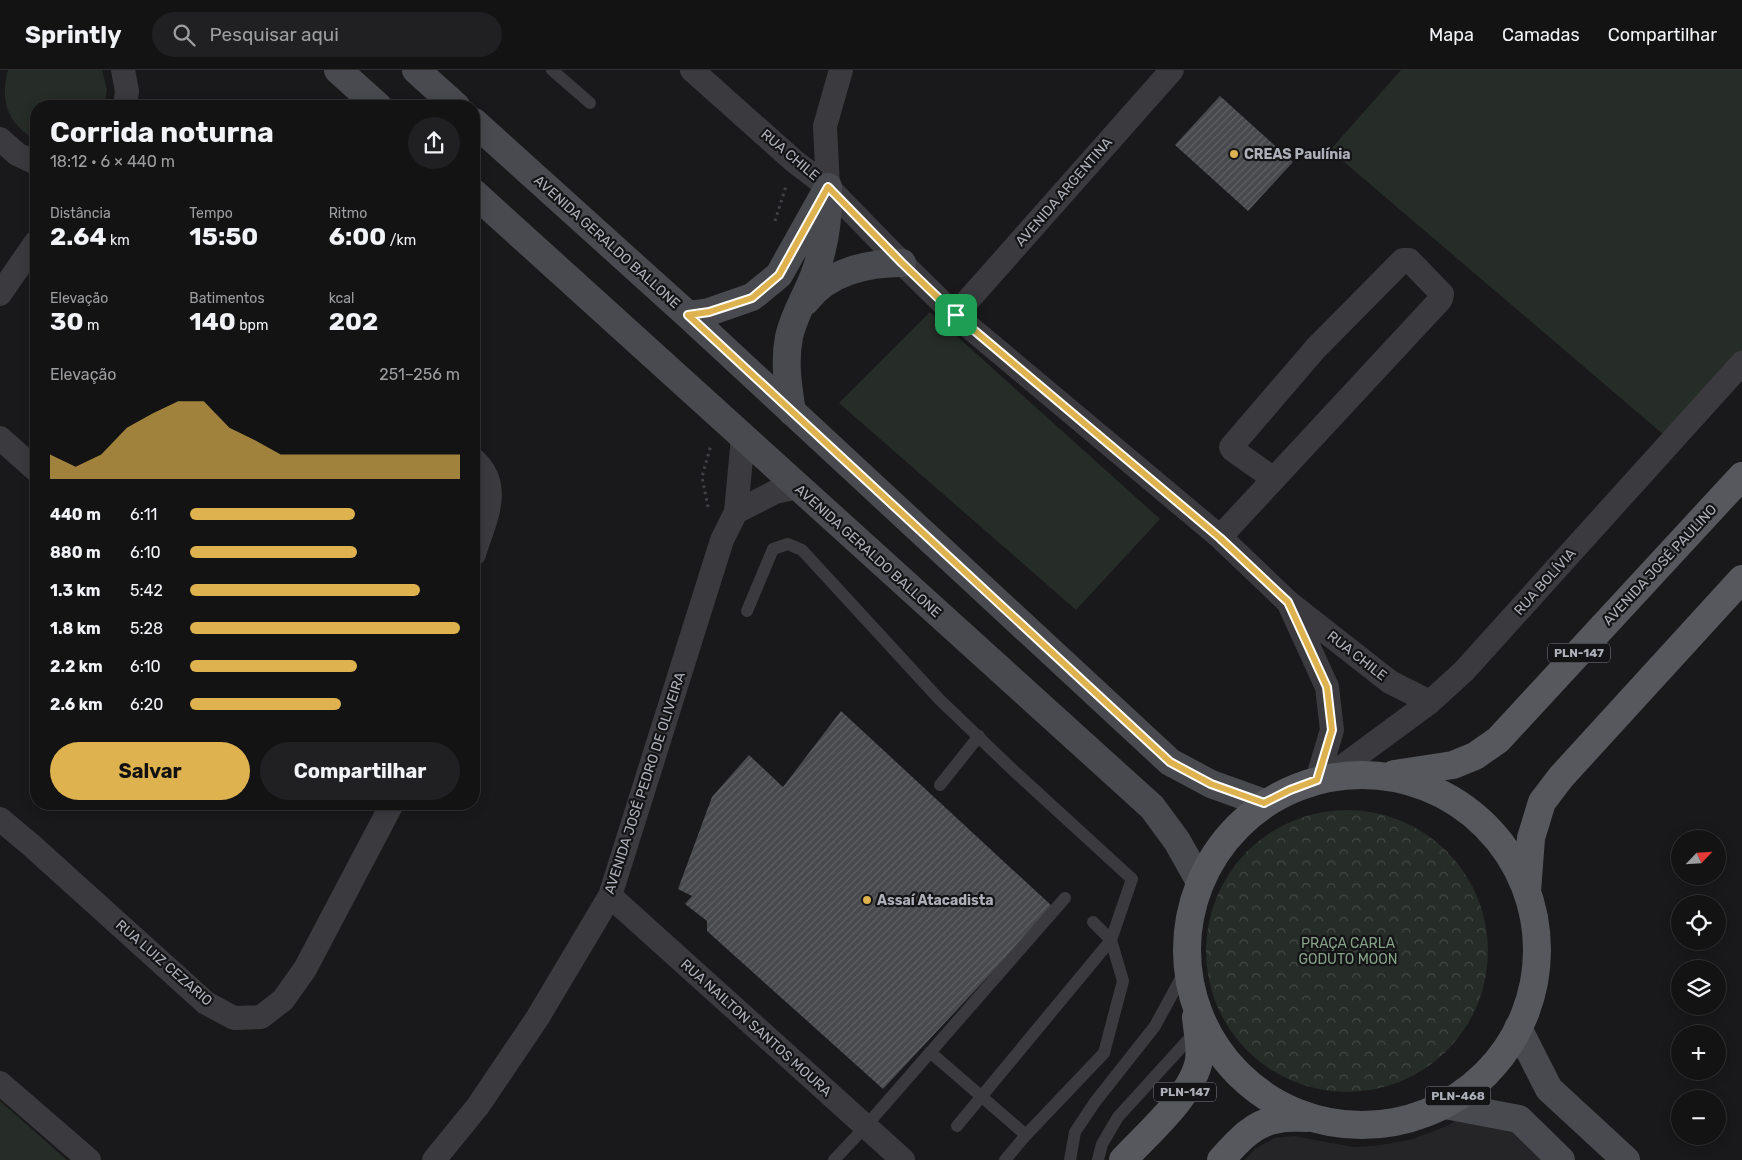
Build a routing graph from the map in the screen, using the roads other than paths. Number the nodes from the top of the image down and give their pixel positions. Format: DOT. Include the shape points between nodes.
graph roads {
  1 [pos="122,70"];
  2 [pos="338,70"];
  3 [pos="416,70"];
  4 [pos="552,70"];
  5 [pos="692,70"];
  6 [pos="841,70"];
  7 [pos="1172,70"];
  8 [pos="126,100"];
  9 [pos="371,100"];
  10 [pos="449,100"];
  11 [pos="590,103"];
  12 [pos="480,127"];
  13 [pos="0,139"];
  14 [pos="30,160"];
  15 [pos="828,187"];
  16 [pos="480,198"];
  17 [pos="30,251"];
  18 [pos="902,263"];
  19 [pos="0,294"];
  20 [pos="688,315"];
  21 [pos="956,315"];
  22 [pos="794,316"];
  23 [pos="1742,363"];
  24 [pos="792,412"];
  25 [pos="743,437"];
  26 [pos="0,438"];
  27 [pos="30,465"];
  28 [pos="480,468"];
  29 [pos="1742,476"];
  30 [pos="1274,479"];
  31 [pos="798,487"];
  32 [pos="736,512"];
  33 [pos="480,535"];
  34 [pos="1220,538"];
  35 [pos="1742,579"];
  36 [pos="1288,602"];
  37 [pos="747,611"];
  38 [pos="1430,702"];
  39 [pos="979,736"];
  40 [pos="1384,776"];
  41 [pos="1322,779"];
  42 [pos="940,785"];
  43 [pos="1264,803"];
  44 [pos="389,810"];
  45 [pos="0,818"];
  46 [pos="1200,882"];
  47 [pos="1527,893"];
  48 [pos="610,896"];
  49 [pos="1066,898"];
  50 [pos="1093,922"];
  51 [pos="1111,940"];
  52 [pos="1187,967"];
  53 [pos="1195,1003"];
  54 [pos="1518,1028"];
  55 [pos="1197,1030"];
  56 [pos="930,1052"];
  57 [pos="0,1083"];
  58 [pos="981,1096"];
  59 [pos="1445,1104"];
  60 [pos="1311,1118"];
  61 [pos="956,1126"];
  62 [pos="865,1127"];
  63 [pos="1026,1135"];
  64 [pos="88,1160"];
  65 [pos="434,1160"];
  66 [pos="834,1160"];
  67 [pos="903,1160"];
  68 [pos="1005,1160"];
  69 [pos="1070,1160"];
  70 [pos="1098,1160"];
  71 [pos="1123,1160"];
  72 [pos="1221,1160"];
  73 [pos="1560,1160"];
  74 [pos="1626,1160"];
  1 -- 8 [label="street"];
  2 -- 9 [label="street"];
  3 -- 10 [label="street"];
  4 -- 11 [label="lane"];
  5 -- 15 [label="street, RUA CHILE"];
  6 -- 15 [label="street" via="825,126"];
  7 -- 21 [label="street, AVENIDA ARGENTINA"];
  12 -- 20 [label="street, AVENIDA GERALDO BALLONE"];
  13 -- 14 [label="street" via="16,154"];
  15 -- 18 [label="street, RUA CHILE"];
  15 -- 20 [label="street" via="779,275 752,298"];
  15 -- 22 [label="street" via="827,226 822,250 815,273"];
  16 -- 25 [label="street, AVENIDA GERALDO BALLONE"];
  17 -- 19 [label="street"];
  18 -- 21 [label="street, RUA CHILE"];
  18 -- 22 [label="street" via="861,267 829,280 814,290"];
  20 -- 24 [label="street, AVENIDA GERALDO BALLONE"];
  21 -- 34 [label="street, RUA CHILE"];
  22 -- 24 [label="street" via="786,373"];
  23 -- 38 [label="street, RUA BOLÍVIA" via="1464,671"];
  24 -- 43 [label="street, AVENIDA GERALDO BALLONE" via="1170,762 1211,784"];
  25 -- 31 [label="street, AVENIDA GERALDO BALLONE"];
  25 -- 32 [label="street, AVENIDA JOSÉ PEDRO DE OLIVEIRA"];
  26 -- 27 [label="street"];
  28 -- 33 [label="street" via="489,480 491,499"];
  29 -- 40 [label="main road, AVENIDA JOSÉ PAULINO / PLN-147" via="1498,740 1475,756 1452,765"];
  30 -- 30 [label="street" via="1441,299 1442,294 1409,260 1403,260 1316,348 1231,447"];
  30 -- 34 [label="street"];
  31 -- 32 [label="street" via="775,492"];
  31 -- 46 [label="street, AVENIDA GERALDO BALLONE" via="1152,807 1177,841"];
  32 -- 48 [label="street, AVENIDA JOSÉ PEDRO DE OLIVEIRA" via="722,540"];
  34 -- 36 [label="street, RUA CHILE"];
  35 -- 47 [label="main road" via="1567,770 1542,802 1532,838"];
  36 -- 38 [label="street, RUA CHILE" via="1390,682"];
  36 -- 41 [label="street, RUA CHILE" via="1327,687 1332,730"];
  37 -- 39 [label="lane" via="773,549 788,544 802,550 939,699"];
  38 -- 41 [label="street, RUA BOLÍVIA"];
  39 -- 42 [label="lane"];
  39 -- 51 [label="lane" via="1132,879"];
  40 -- 41 [label="main road, PLN-468" via="1355,774"];
  40 -- 47 [label="main road, PLN-468" via="1437,792 1482,823 1501,844"];
  41 -- 43 [label="main road, PLN-468"];
  43 -- 46 [label="main road, PLN-468" via="1238,825 1216,852"];
  44 -- 45 [label="street, RUA LUIZ CEZARIO" via="305,969 283,1000 262,1017 234,1018 206,1004"];
  46 -- 52 [label="main road, PLN-468" via="1188,924"];
  47 -- 54 [label="main road, PLN-468" via="1534,920 1536,948 1533,985"];
  48 -- 62 [label="street, RUA NAILTON SANTOS MOURA"];
  48 -- 65 [label="street, AVENIDA JOSÉ PEDRO DE OLIVEIRA" via="538,1017 478,1106"];
  49 -- 56 [label="lane"];
  50 -- 51 [label="lane"];
  51 -- 58 [label="lane"];
  51 -- 63 [label="lane" via="1123,981 1104,1054"];
  52 -- 53 [label="main road, PLN-468"];
  52 -- 69 [label="lane" via="1156,1026 1075,1132"];
  53 -- 55 [label="main road, PLN-147"];
  53 -- 60 [label="main road, PLN-468" via="1220,1053 1239,1074 1260,1093"];
  54 -- 59 [label="main road, PLN-468" via="1488,1072"];
  54 -- 74 [label="street" via="1549,1089"];
  55 -- 70 [label="lane" via="1118,1117 1102,1144"];
  55 -- 71 [label="main road, PLN-147" via="1199,1058 1193,1080 1180,1099"];
  56 -- 58 [label="lane"];
  56 -- 62 [label="lane"];
  57 -- 64 [label="street"];
  58 -- 61 [label="lane"];
  58 -- 63 [label="lane"];
  59 -- 60 [label="main road, PLN-468" via="1424,1114 1379,1125 1333,1123"];
  59 -- 73 [label="street" via="1519,1119"];
  60 -- 72 [label="main road" via="1278,1119 1254,1128"];
  62 -- 66 [label="lane"];
  62 -- 67 [label="street, RUA NAILTON SANTOS MOURA"];
  63 -- 68 [label="lane"];
}
